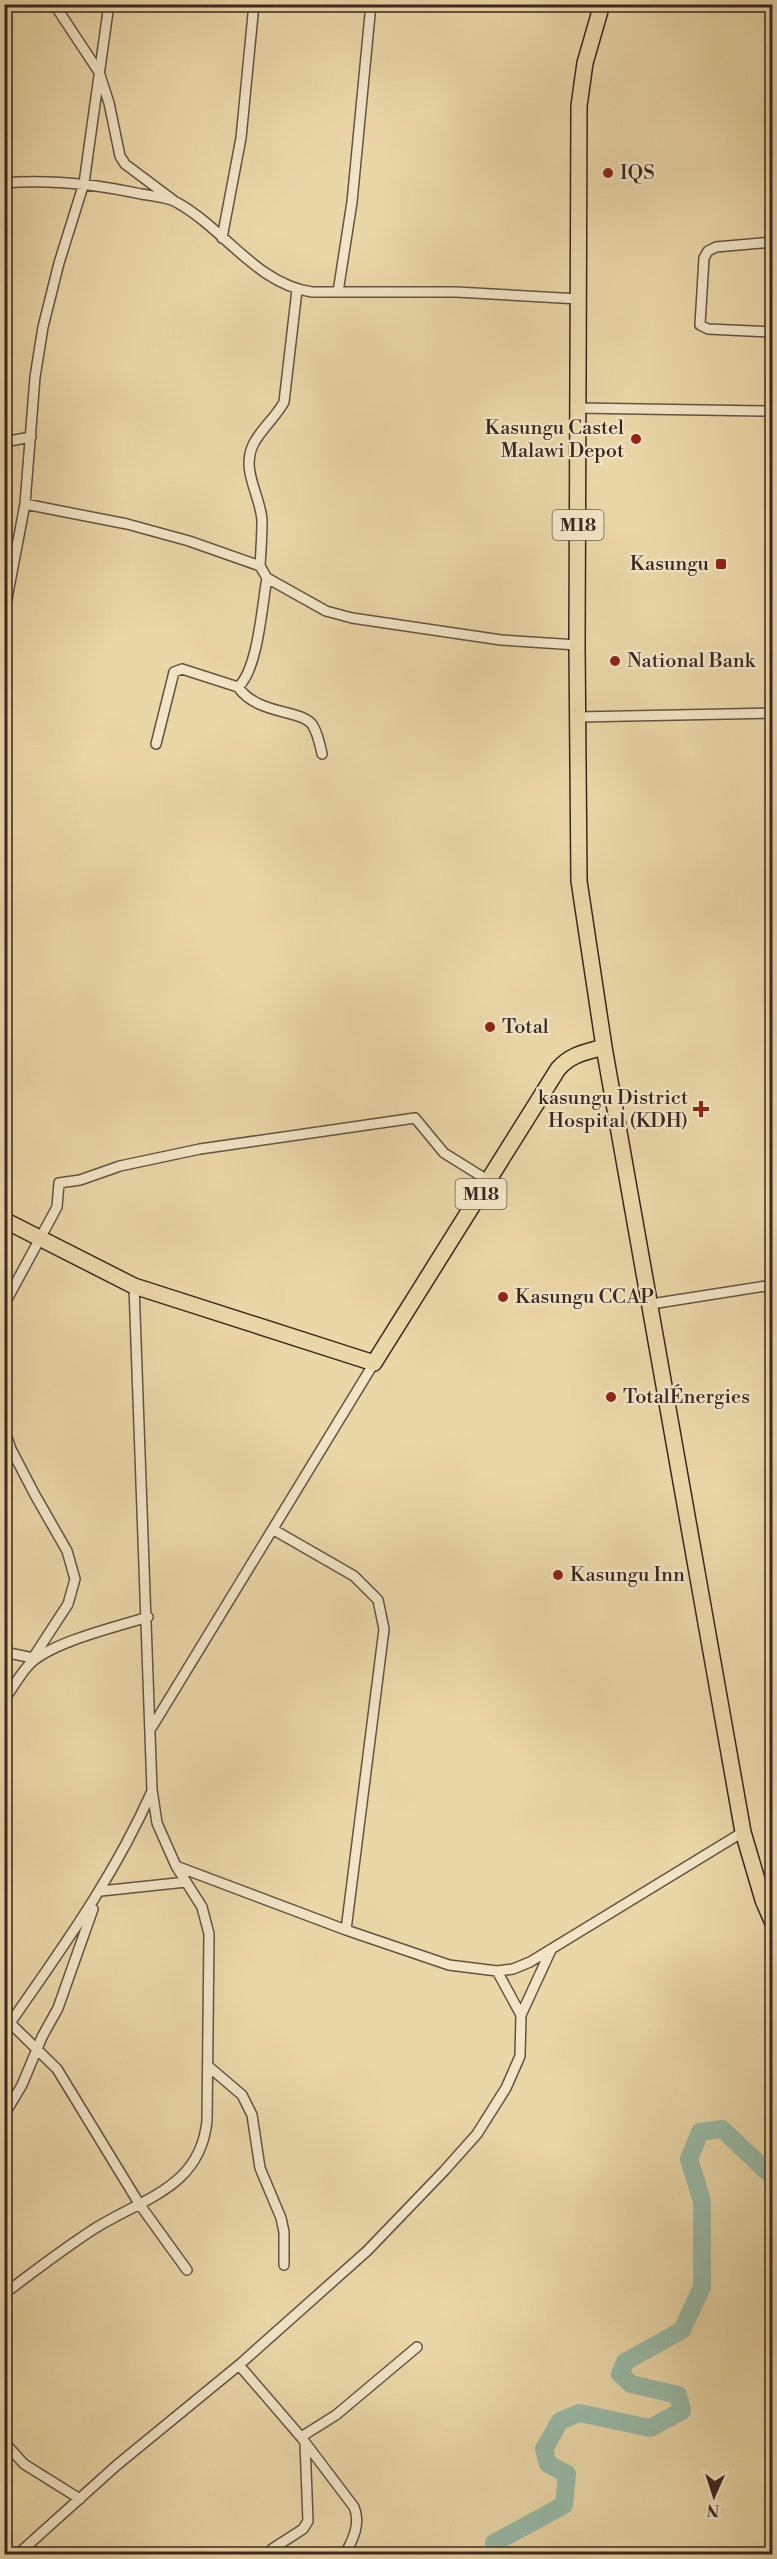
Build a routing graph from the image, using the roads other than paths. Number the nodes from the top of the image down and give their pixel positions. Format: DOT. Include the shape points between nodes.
graph roads {
  1 [pos="54,4"];
  2 [pos="109,4"];
  3 [pos="254,4"];
  4 [pos="371,4"];
  5 [pos="602,4"];
  6 [pos="99,72"];
  7 [pos="4,183"];
  8 [pos="84,183"];
  9 [pos="175,201"];
  10 [pos="222,238"];
  11 [pos="772,242"];
  12 [pos="297,290"];
  13 [pos="338,292"];
  14 [pos="579,299"];
  15 [pos="772,332"];
  16 [pos="578,408"];
  17 [pos="772,411"];
  18 [pos="31,437"];
  19 [pos="4,442"];
  20 [pos="25,504"];
  21 [pos="260,566"];
  22 [pos="267,578"];
  23 [pos="4,614"];
  24 [pos="577,645"];
  25 [pos="238,687"];
  26 [pos="772,713"];
  27 [pos="578,717"];
  28 [pos="156,744"];
  29 [pos="322,754"];
  30 [pos="604,1047"];
  31 [pos="489,1181"];
  32 [pos="4,1220"];
  33 [pos="41,1240"];
  34 [pos="772,1285"];
  35 [pos="134,1286"];
  36 [pos="651,1304"];
  37 [pos="4,1305"];
  38 [pos="374,1363"];
  39 [pos="4,1429"];
  40 [pos="274,1530"];
  41 [pos="148,1617"];
  42 [pos="4,1652"];
  43 [pos="31,1661"];
  44 [pos="4,1700"];
  45 [pos="151,1729"];
  46 [pos="152,1790"];
  47 [pos="743,1832"];
  48 [pos="176,1866"];
  49 [pos="186,1882"];
  50 [pos="99,1895"];
  51 [pos="772,1921"];
  52 [pos="346,1930"];
  53 [pos="552,1948"];
  54 [pos="497,1971"];
  55 [pos="521,2015"];
  56 [pos="8,2020"];
  57 [pos="4,2032"];
  58 [pos="38,2048"];
  59 [pos="208,2066"];
  60 [pos="4,2115"];
  61 [pos="140,2205"];
  62 [pos="285,2265"];
  63 [pos="187,2270"];
  64 [pos="4,2294"];
  65 [pos="417,2347"];
  66 [pos="239,2365"];
  67 [pos="303,2440"];
  68 [pos="4,2442"];
  69 [pos="80,2499"];
  70 [pos="272,2549"];
  71 [pos="18,2554"];
  72 [pos="345,2554"];
  1 -- 6 [label="street"];
  2 -- 6 [label="street"];
  3 -- 10 [label="street" via="241,138"];
  4 -- 13 [label="street" via="352,202"];
  5 -- 14 [label="main road, M18" via="579,95"];
  6 -- 8 [label="street"];
  6 -- 9 [label="street" via="120,156 125,164"];
  7 -- 8 [label="street"];
  8 -- 9 [label="street"];
  8 -- 18 [label="street" via="43,327"];
  9 -- 10 [label="street"];
  10 -- 12 [label="street"];
  11 -- 15 [label="street" via="708,251 704,258 700,325 708,329"];
  12 -- 13 [label="street"];
  12 -- 21 [label="street" via="284,402 254,444 250,458 250,477 262,518"];
  13 -- 14 [label="street" via="456,292"];
  14 -- 16 [label="main road, M18"];
  16 -- 17 [label="street"];
  16 -- 24 [label="main road, M18"];
  18 -- 19 [label="street"];
  18 -- 20 [label="street"];
  20 -- 21 [label="street" via="127,524"];
  20 -- 23 [label="street"];
  21 -- 22 [label="street"];
  22 -- 24 [label="street" via="326,611 352,618 501,640"];
  22 -- 25 [label="street" via="258,636 246,680"];
  24 -- 27 [label="main road, M18"];
  25 -- 28 [label="street" via="182,669 174,672"];
  25 -- 29 [label="street" via="256,705 302,717 312,724"];
  26 -- 27 [label="street"];
  27 -- 30 [label="main road, M18" via="579,881"];
  30 -- 31 [label="main road, M18" via="566,1060"];
  30 -- 36 [label="main road"];
  31 -- 33 [label="street" via="444,1153 415,1118 400,1119 200,1149 59,1183 57,1207"];
  31 -- 38 [label="main road, M18"];
  32 -- 33 [label="main road"];
  33 -- 35 [label="main road"];
  33 -- 37 [label="street"];
  34 -- 36 [label="street"];
  35 -- 38 [label="main road"];
  35 -- 41 [label="street"];
  36 -- 47 [label="main road"];
  38 -- 40 [label="street"];
  39 -- 43 [label="street" via="35,1495 68,1551 75,1579 68,1604"];
  40 -- 45 [label="street"];
  40 -- 52 [label="street" via="354,1576 378,1600 384,1629"];
  41 -- 43 [label="street" via="89,1634"];
  41 -- 45 [label="street"];
  42 -- 43 [label="street"];
  43 -- 44 [label="street"];
  45 -- 46 [label="street"];
  46 -- 48 [label="street" via="157,1823"];
  46 -- 50 [label="street"];
  47 -- 51 [label="main road"];
  47 -- 53 [label="street"];
  48 -- 49 [label="street"];
  48 -- 52 [label="street"];
  49 -- 50 [label="street"];
  49 -- 59 [label="street" via="202,1906 209,1934"];
  50 -- 56 [label="street"];
  50 -- 58 [label="street" via="58,2008"];
  52 -- 54 [label="street" via="449,1965"];
  53 -- 54 [label="street" via="530,1962"];
  53 -- 55 [label="street"];
  54 -- 55 [label="street"];
  55 -- 66 [label="street" via="520,2056 507,2088 477,2134 367,2252"];
  56 -- 57 [label="street"];
  56 -- 58 [label="street"];
  58 -- 60 [label="street"];
  58 -- 61 [label="street" via="69,2085"];
  59 -- 61 [label="street" via="207,2121 198,2157 179,2180"];
  59 -- 62 [label="street" via="242,2095 252,2115 260,2168 281,2218"];
  61 -- 63 [label="street"];
  61 -- 64 [label="street" via="81,2237"];
  65 -- 67 [label="street"];
  66 -- 67 [label="street"];
  66 -- 69 [label="street" via="165,2423"];
  67 -- 70 [label="street" via="308,2521 303,2529"];
  67 -- 72 [label="street" via="357,2513 355,2532"];
  68 -- 69 [label="street" via="24,2464"];
  69 -- 71 [label="street"];
}
